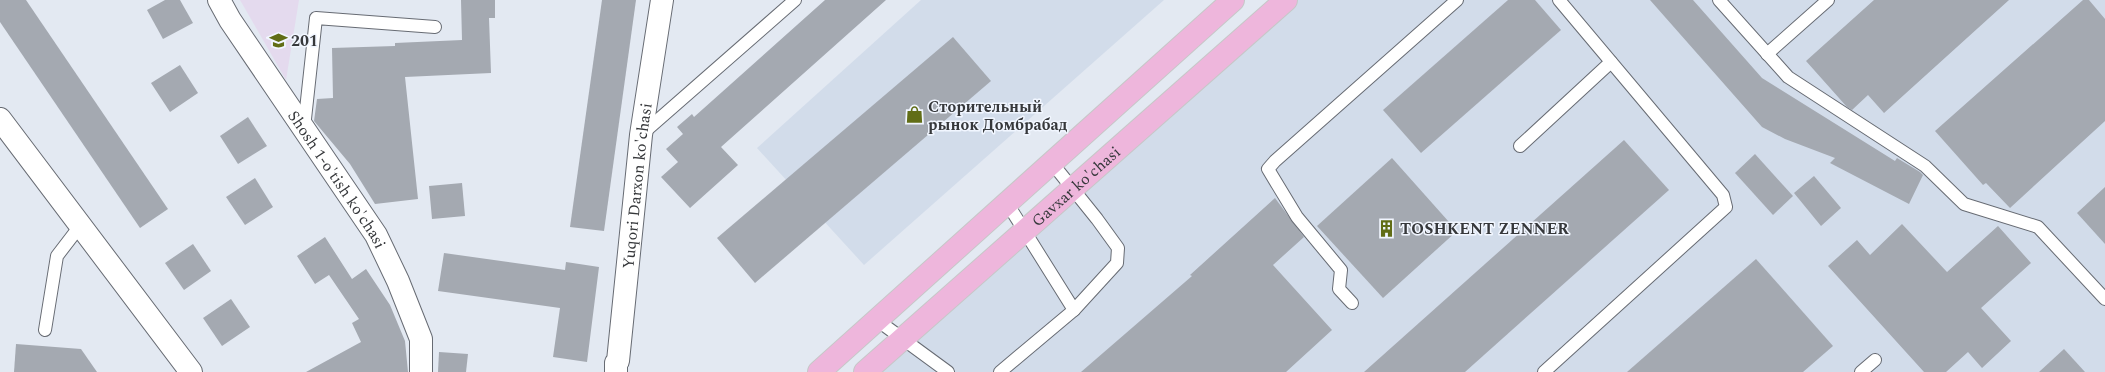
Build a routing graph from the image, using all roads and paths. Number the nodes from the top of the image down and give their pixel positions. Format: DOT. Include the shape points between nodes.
graph roads {
  1 [pos="219,0"];
  2 [pos="662,0"];
  3 [pos="795,0"];
  4 [pos="1233,0"];
  5 [pos="1286,0"];
  6 [pos="1457,0"];
  7 [pos="1559,0"];
  8 [pos="1719,0"];
  9 [pos="1828,0"];
  10 [pos="435,26"];
  11 [pos="1767,54"];
  12 [pos="1611,62"];
  13 [pos="0,119"];
  14 [pos="304,129"];
  15 [pos="641,135"];
  16 [pos="1520,146"];
  17 [pos="1052,163"];
  18 [pos="1073,188"];
  19 [pos="1007,203"];
  20 [pos="80,226"];
  21 [pos="1024,231"];
  22 [pos="2105,299"];
  23 [pos="1352,303"];
  24 [pos="1074,310"];
  25 [pos="877,320"];
  26 [pos="45,330"];
  27 [pos="902,339"];
  28 [pos="1875,360"];
  29 [pos="191,372"];
  30 [pos="421,372"];
  31 [pos="616,372"];
  32 [pos="819,372"];
  33 [pos="865,372"];
  34 [pos="948,372"];
  35 [pos="1000,372"];
  36 [pos="1544,372"];
  37 [pos="1861,372"];
  1 -- 14 [label="street, Shosh 1-o'tish ko'chasi"];
  2 -- 15 [label="street, Yuqori Darxon ko'chasi"];
  3 -- 15 [label="lane"];
  4 -- 17 [label="main road, Gavxar ko'chasi"];
  5 -- 18 [label="main road, Gavxar ko'chasi"];
  6 -- 23 [label="lane" via="1268,169 1297,217 1341,270 1338,289"];
  7 -- 12 [label="lane"];
  8 -- 11 [label="lane"];
  9 -- 11 [label="lane"];
  10 -- 14 [label="lane" via="316,18"];
  11 -- 22 [label="lane" via="1788,77 1925,166 1964,204 2038,227"];
  12 -- 16 [label="lane"];
  12 -- 36 [label="lane" via="1723,196 1726,207"];
  13 -- 20 [label="street"];
  14 -- 30 [label="street, Shosh 1-o'tish ko'chasi" via="376,235 421,339"];
  15 -- 31 [label="street, Yuqori Darxon ko'chasi"];
  17 -- 18 [label="lane"];
  17 -- 19 [label="main road, Gavxar ko'chasi"];
  18 -- 21 [label="main road, Gavxar ko'chasi"];
  18 -- 24 [label="lane" via="1118,248 1117,263"];
  19 -- 21 [label="lane"];
  19 -- 25 [label="main road, Gavxar ko'chasi"];
  20 -- 26 [label="lane" via="56,256"];
  20 -- 29 [label="street"];
  21 -- 24 [label="lane"];
  21 -- 27 [label="main road, Gavxar ko'chasi"];
  24 -- 35 [label="lane"];
  25 -- 27 [label="lane"];
  25 -- 32 [label="main road, Gavxar ko'chasi"];
  27 -- 33 [label="main road, Gavxar ko'chasi"];
  27 -- 34 [label="lane"];
  28 -- 37 [label="lane"];
}
